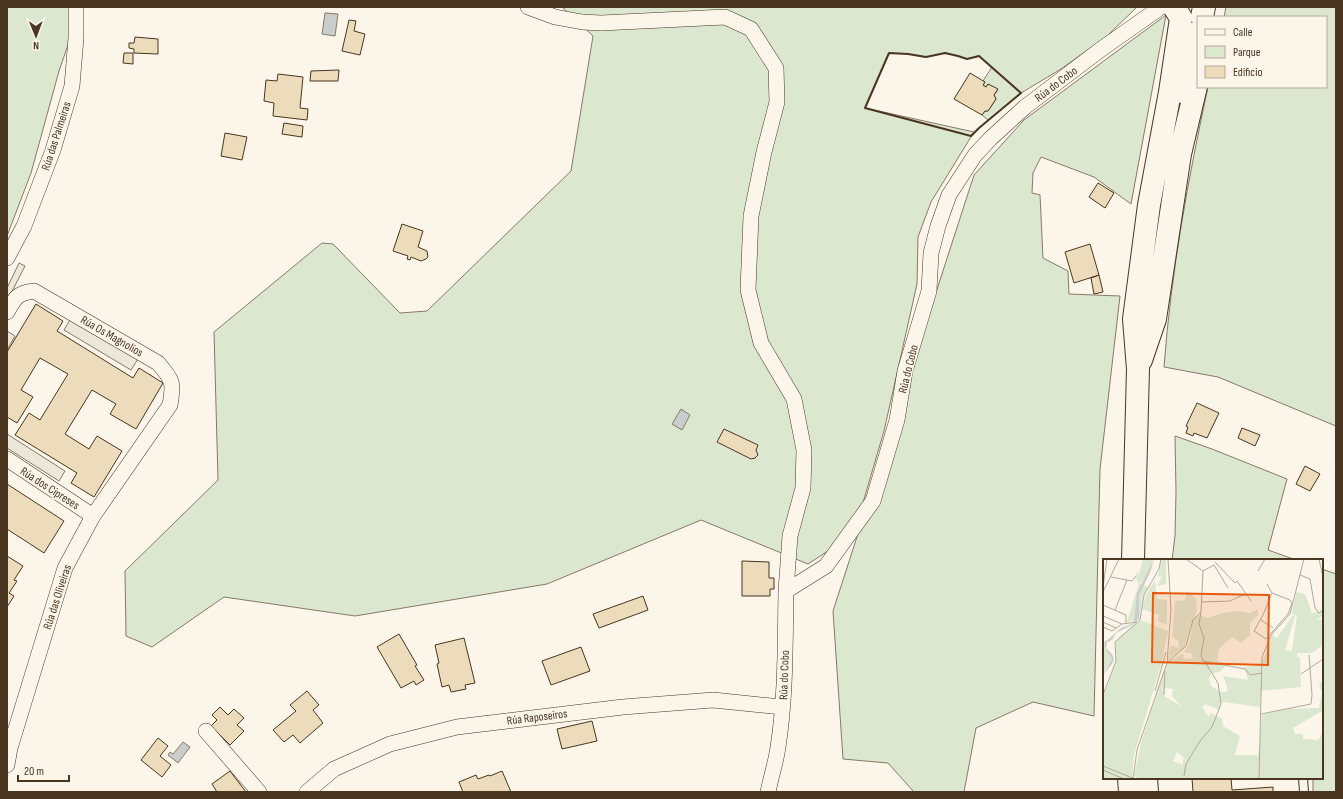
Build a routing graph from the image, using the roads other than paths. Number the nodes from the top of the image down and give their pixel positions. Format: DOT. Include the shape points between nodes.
graph roads {
  1 [pos="76,7"];
  2 [pos="528,7"];
  3 [pos="1161,7"];
  4 [pos="1174,7"];
  5 [pos="1194,7"];
  6 [pos="724,12"];
  7 [pos="1197,37"];
  8 [pos="1197,82"];
  9 [pos="1170,92"];
  10 [pos="1180,154"];
  11 [pos="7,258"];
  12 [pos="7,312"];
  13 [pos="1138,369"];
  14 [pos="170,405"];
  15 [pos="7,459"];
  16 [pos="93,516"];
  17 [pos="1133,518"];
  18 [pos="1118,559"];
  19 [pos="1133,559"];
  20 [pos="786,591"];
  21 [pos="782,707"];
  22 [pos="206,731"];
  23 [pos="7,765"];
  24 [pos="1129,779"];
  25 [pos="1146,779"];
  26 [pos="1303,779"];
  27 [pos="259,792"];
  28 [pos="307,792"];
  29 [pos="768,792"];
  30 [pos="1130,792"];
  31 [pos="1147,792"];
  32 [pos="1304,792"];
  1 -- 11 [label="street, Rúa das Palmeiras" via="72,86 53,150 24,226"];
  2 -- 6 [label="street" via="555,17 601,23"];
  3 -- 20 [label="street, Rúa do Cobo" via="1025,107 975,155 949,195 931,253 929,291 905,371 897,420 873,501 826,566"];
  4 -- 9 [label="main road" via="1181,18"];
  5 -- 9 [label="main road"];
  6 -- 20 [label="street" via="751,28 776,68 777,102 752,216 748,290 761,343 794,399 804,450 803,488 790,536"];
  7 -- 10 [label="main road" via="1181,112"];
  8 -- 10 [label="main road"];
  9 -- 13 [label="main road" via="1149,205 1134,319"];
  10 -- 13 [label="main road" via="1155,319"];
  12 -- 14 [label="street, Rúa Os Magnolios" via="14,300 23,292 34,290 158,363 169,375 173,388"];
  13 -- 17 [label="main road"];
  14 -- 16 [label="street, Rúa das Oliveiras"];
  15 -- 16 [label="street, Rúa dos Cipreses"];
  16 -- 23 [label="street, Rúa das Oliveiras" via="65,568"];
  17 -- 18 [label="main road" via="1119,546"];
  17 -- 19 [label="main road"];
  20 -- 21 [label="street, Rúa do Cobo"];
  21 -- 28 [label="street, Rúa Raposeiros" via="713,700 623,707 457,727 390,744 334,769"];
  21 -- 29 [label="street, Rúa do Cobo" via="778,748"];
  22 -- 27 [label="street"];
  24 -- 30 [label="main road"];
  25 -- 31 [label="main road"];
  26 -- 32 [label="lane"];
}
